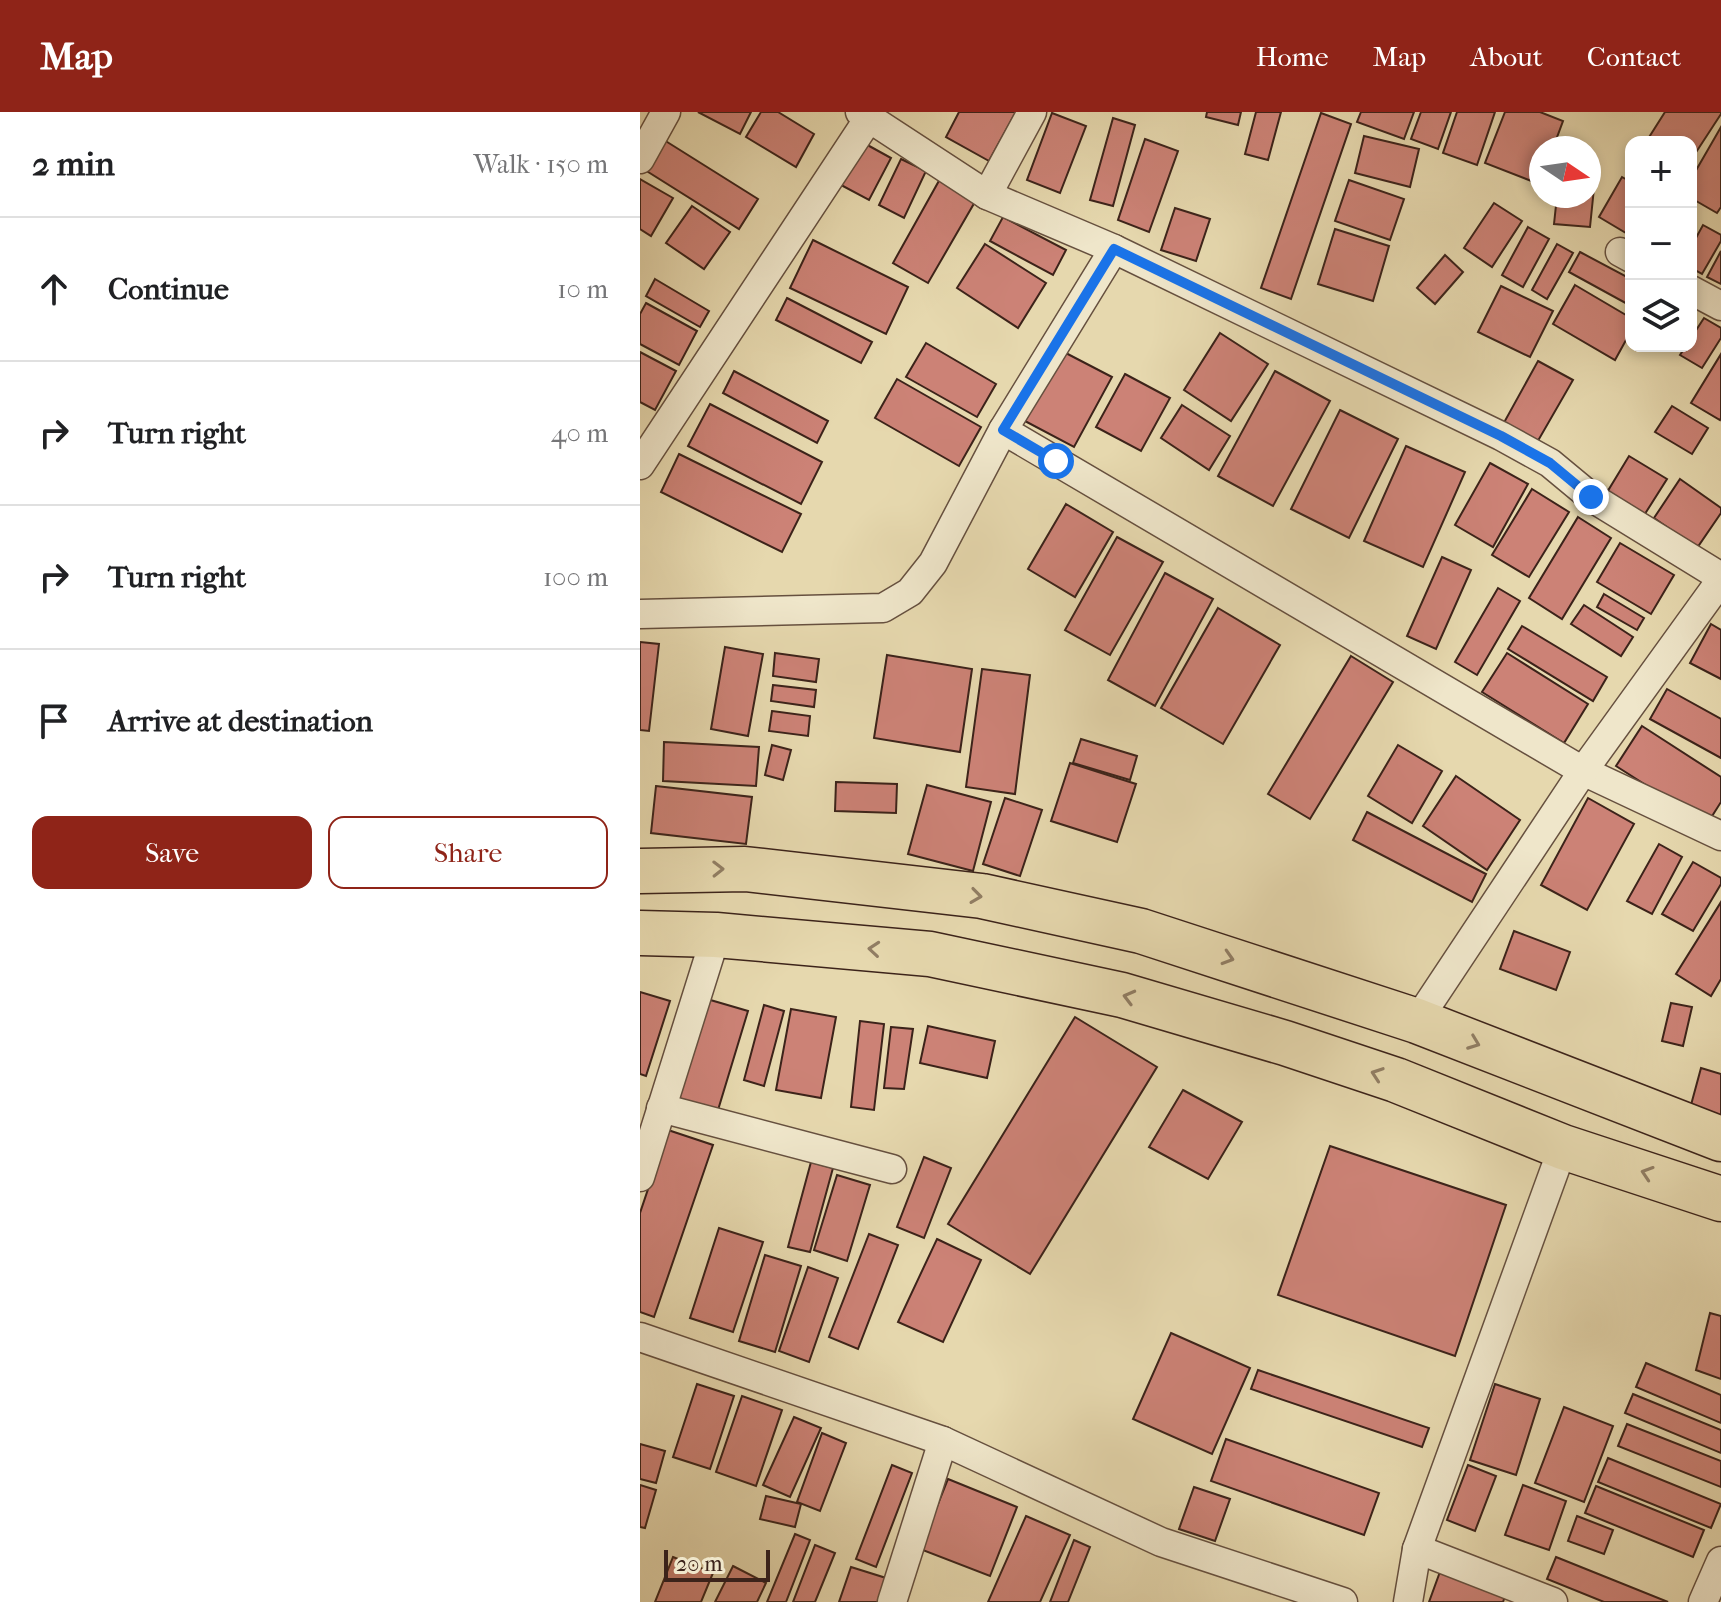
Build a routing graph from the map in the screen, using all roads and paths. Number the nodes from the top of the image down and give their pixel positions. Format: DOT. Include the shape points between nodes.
graph roads {
  1 [pos="666,112"];
  2 [pos="1032,112"];
  3 [pos="865,115"];
  4 [pos="640,159"];
  5 [pos="987,195"];
  6 [pos="1114,249"];
  7 [pos="1697,293"];
  8 [pos="1721,306"];
  9 [pos="1003,430"];
  10 [pos="640,465"];
  11 [pos="1721,578"];
  12 [pos="640,614"];
  13 [pos="1583,771"];
  14 [pos="1721,836"];
  15 [pos="640,871"];
  16 [pos="640,933"];
  17 [pos="716,935"];
  18 [pos="1417,1021"];
  19 [pos="661,1108"];
  20 [pos="1721,1139"];
  21 [pos="1563,1147"];
  22 [pos="892,1169"];
  23 [pos="640,1177"];
  24 [pos="1721,1199"];
  25 [pos="640,1337"];
  26 [pos="943,1441"];
  27 [pos="1417,1549"];
  28 [pos="1721,1561"];
  29 [pos="892,1602"];
  30 [pos="1343,1602"];
  31 [pos="1408,1602"];
  32 [pos="1553,1602"];
  33 [pos="1703,1602"];
  1 -- 4 [label="street"];
  2 -- 5 [label="street"];
  3 -- 5 [label="street"];
  3 -- 10 [label="street"];
  5 -- 6 [label="street"];
  6 -- 9 [label="street"];
  6 -- 11 [label="street" via="1501,436"];
  7 -- 8 [label="street"];
  9 -- 12 [label="street" via="933,563 910,592 883,608"];
  9 -- 13 [label="street"];
  11 -- 13 [label="street"];
  13 -- 14 [label="street"];
  13 -- 18 [label="street"];
  15 -- 18 [label="main road, one-way" via="745,869 982,896 1141,931"];
  16 -- 17 [label="main road"];
  17 -- 19 [label="street"];
  21 -- 17 [label="main road, one-way" via="1396,1080 1122,995 930,954"];
  18 -- 20 [label="main road, one-way"];
  19 -- 22 [label="street"];
  19 -- 23 [label="street"];
  24 -- 21 [label="main road, one-way"];
  21 -- 27 [label="street"];
  25 -- 26 [label="street"];
  26 -- 29 [label="street"];
  26 -- 30 [label="street" via="1161,1542"];
  27 -- 31 [label="street"];
  27 -- 32 [label="street"];
  28 -- 33 [label="street"];
}
